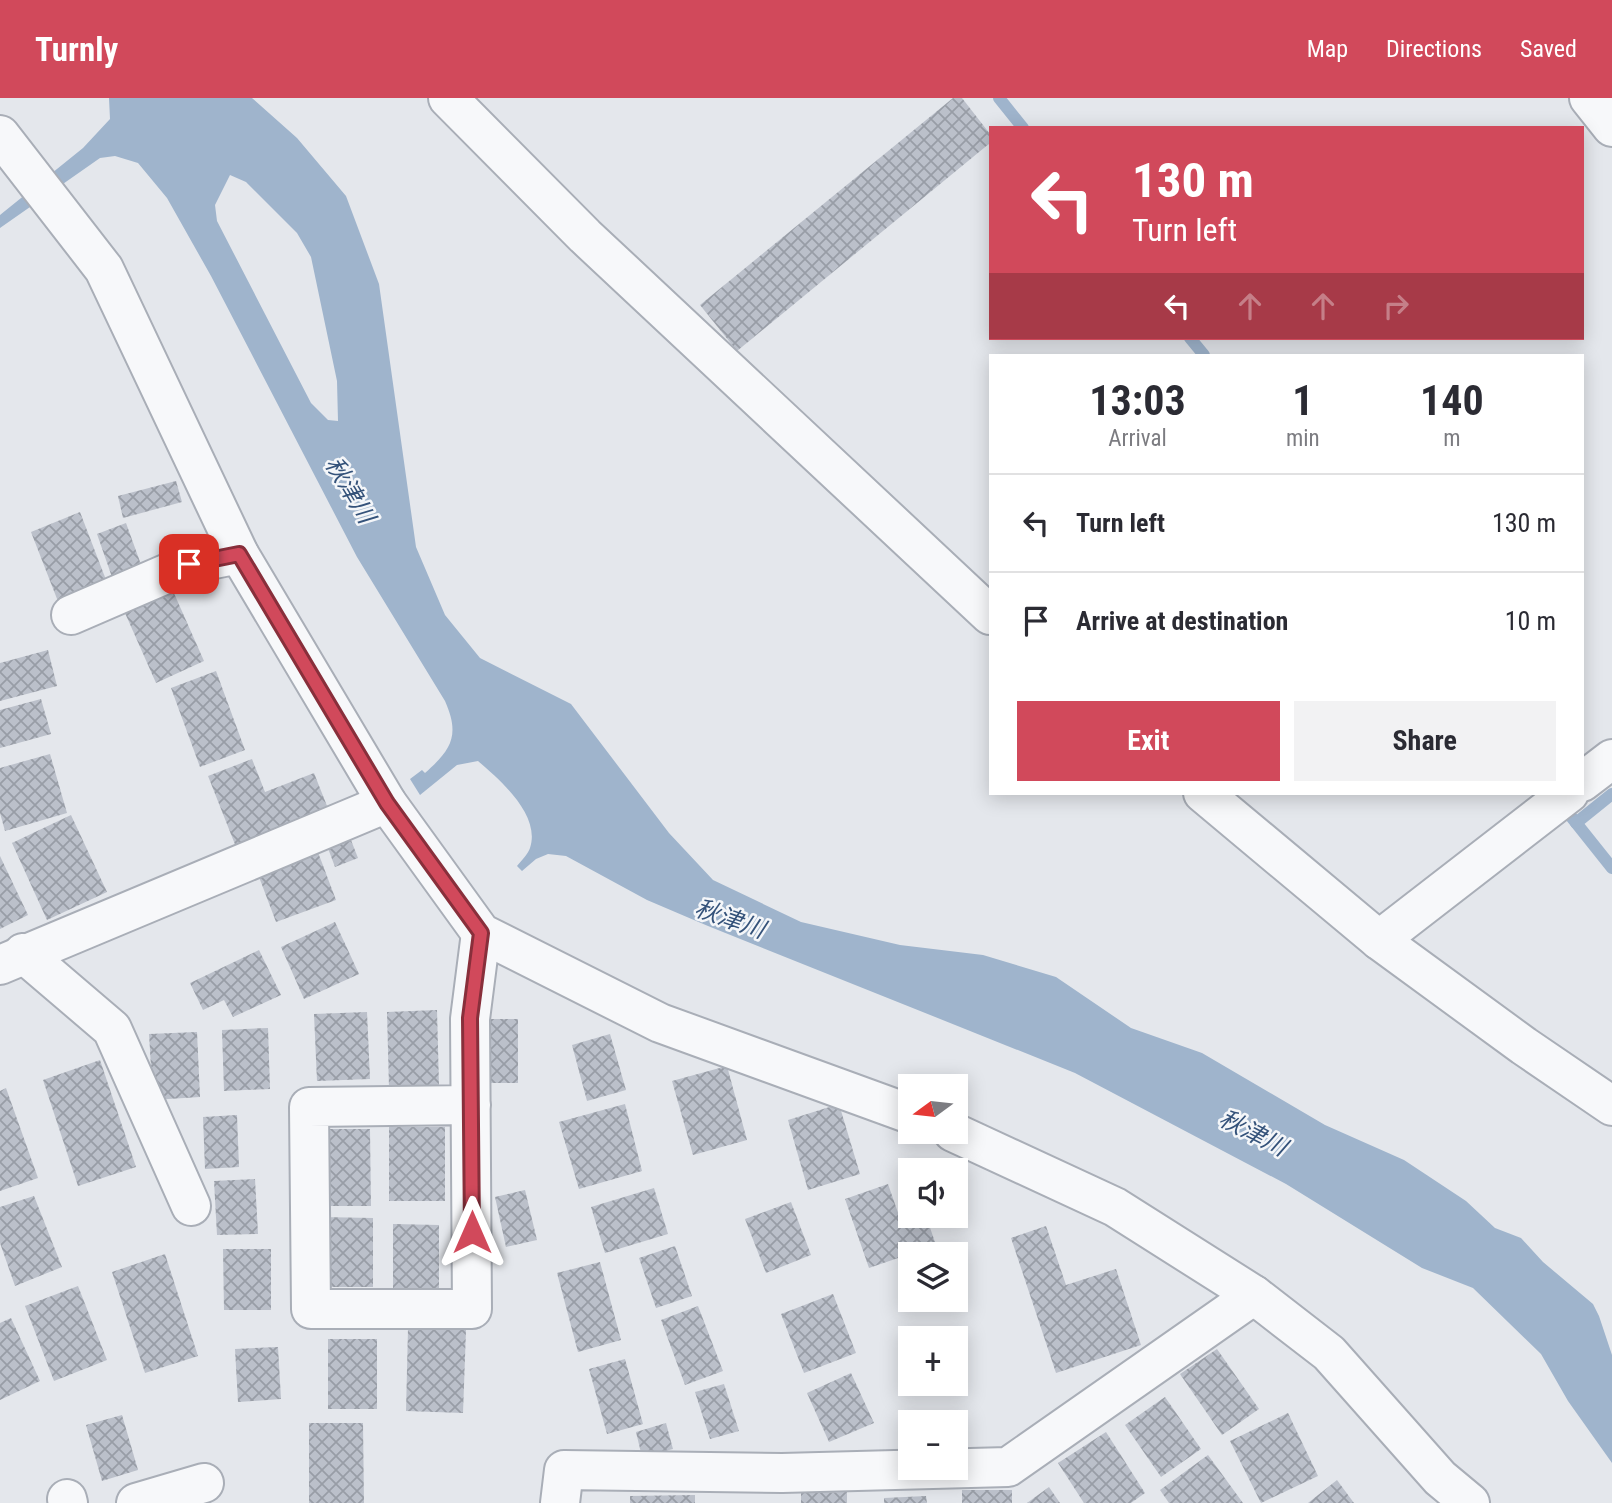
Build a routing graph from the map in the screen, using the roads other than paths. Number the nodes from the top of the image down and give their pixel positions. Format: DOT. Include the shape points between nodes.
graph roads {
  1 [pos="448,98"];
  2 [pos="1589,98"];
  3 [pos="1612,127"];
  4 [pos="0,135"];
  5 [pos="239,554"];
  6 [pos="989,614"];
  7 [pos="71,615"];
  8 [pos="1612,759"];
  9 [pos="1584,780"];
  10 [pos="1205,795"];
  11 [pos="1566,795"];
  12 [pos="387,803"];
  13 [pos="481,933"];
  14 [pos="1379,940"];
  15 [pos="11,959"];
  16 [pos="471,1105"];
  17 [pos="1612,1106"];
  18 [pos="898,1110"];
  19 [pos="968,1139"];
  20 [pos="191,1206"];
  21 [pos="1254,1295"];
  22 [pos="205,1483"];
  23 [pos="136,1503"];
  24 [pos="560,1503"];
  25 [pos="1470,1503"];
  1 -- 6 [label="street" via="584,236"];
  2 -- 3 [label="street"];
  4 -- 5 [label="street" via="104,269"];
  5 -- 7 [label="street" via="189,564"];
  5 -- 12 [label="street"];
  8 -- 9 [label="street"];
  10 -- 14 [label="street"];
  11 -- 14 [label="street"];
  12 -- 13 [label="street"];
  12 -- 15 [label="street"];
  13 -- 16 [label="street" via="470,1018"];
  13 -- 18 [label="street" via="660,1023"];
  14 -- 17 [label="street"];
  15 -- 20 [label="street" via="112,1029"];
  16 -- 16 [label="street" via="472,1309 311,1309 309,1107"];
  19 -- 21 [label="street" via="1115,1207"];
  21 -- 24 [label="street" via="1008,1467 782,1473 564,1471"];
  21 -- 25 [label="street" via="1329,1353 1440,1478"];
  22 -- 23 [label="street"];
}
